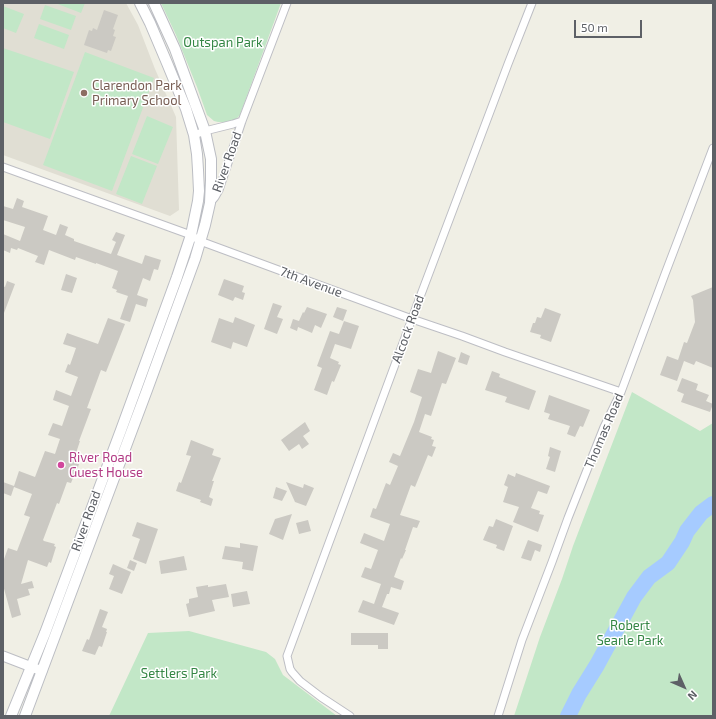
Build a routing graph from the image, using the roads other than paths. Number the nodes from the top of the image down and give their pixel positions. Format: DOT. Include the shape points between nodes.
graph roads {
  1 [pos="140,3"];
  2 [pos="154,3"];
  3 [pos="287,3"];
  4 [pos="532,3"];
  5 [pos="242,121"];
  6 [pos="205,131"];
  7 [pos="194,135"];
  8 [pos="713,148"];
  9 [pos="3,167"];
  10 [pos="210,203"];
  11 [pos="191,235"];
  12 [pos="200,241"];
  13 [pos="412,319"];
  14 [pos="136,387"];
  15 [pos="147,390"];
  16 [pos="621,392"];
  17 [pos="95,498"];
  18 [pos="105,502"];
  19 [pos="3,656"];
  20 [pos="30,667"];
  21 [pos="42,671"];
  22 [pos="11,716"];
  23 [pos="25,716"];
  24 [pos="350,716"];
  25 [pos="498,716"];
  1 -- 7 [label="main road, River Road" via="176,82"];
  2 -- 6 [label="main road, River Road" via="175,48"];
  3 -- 5 [label="street, River Road"];
  4 -- 13 [label="street, Alcock Road"];
  5 -- 6 [label="street, River Road"];
  5 -- 10 [label="street, River Road" via="219,190"];
  6 -- 7 [label="street, River Road"];
  6 -- 10 [label="main road, River Road" via="211,159"];
  7 -- 11 [label="main road, River Road" via="199,191"];
  8 -- 16 [label="street, Thomas Road"];
  9 -- 11 [label="street, 7th Avenue"];
  10 -- 12 [label="main road, River Road"];
  11 -- 12 [label="street, 7th Avenue"];
  11 -- 14 [label="main road, River Road"];
  12 -- 13 [label="street, 7th Avenue"];
  12 -- 15 [label="main road, River Road"];
  13 -- 16 [label="street, 7th Avenue"];
  13 -- 24 [label="street, Alcock Road" via="287,656 292,672 300,681"];
  14 -- 15 [label="main road"];
  14 -- 17 [label="main road, River Road"];
  15 -- 18 [label="main road, River Road"];
  16 -- 25 [label="street, Thomas Road" via="604,427 568,518 522,640"];
  17 -- 18 [label="main road"];
  17 -- 20 [label="main road, River Road"];
  18 -- 21 [label="main road, River Road"];
  19 -- 20 [label="street"];
  20 -- 21 [label="street"];
  20 -- 22 [label="main road, River Road"];
  21 -- 23 [label="main road, River Road"];
}
